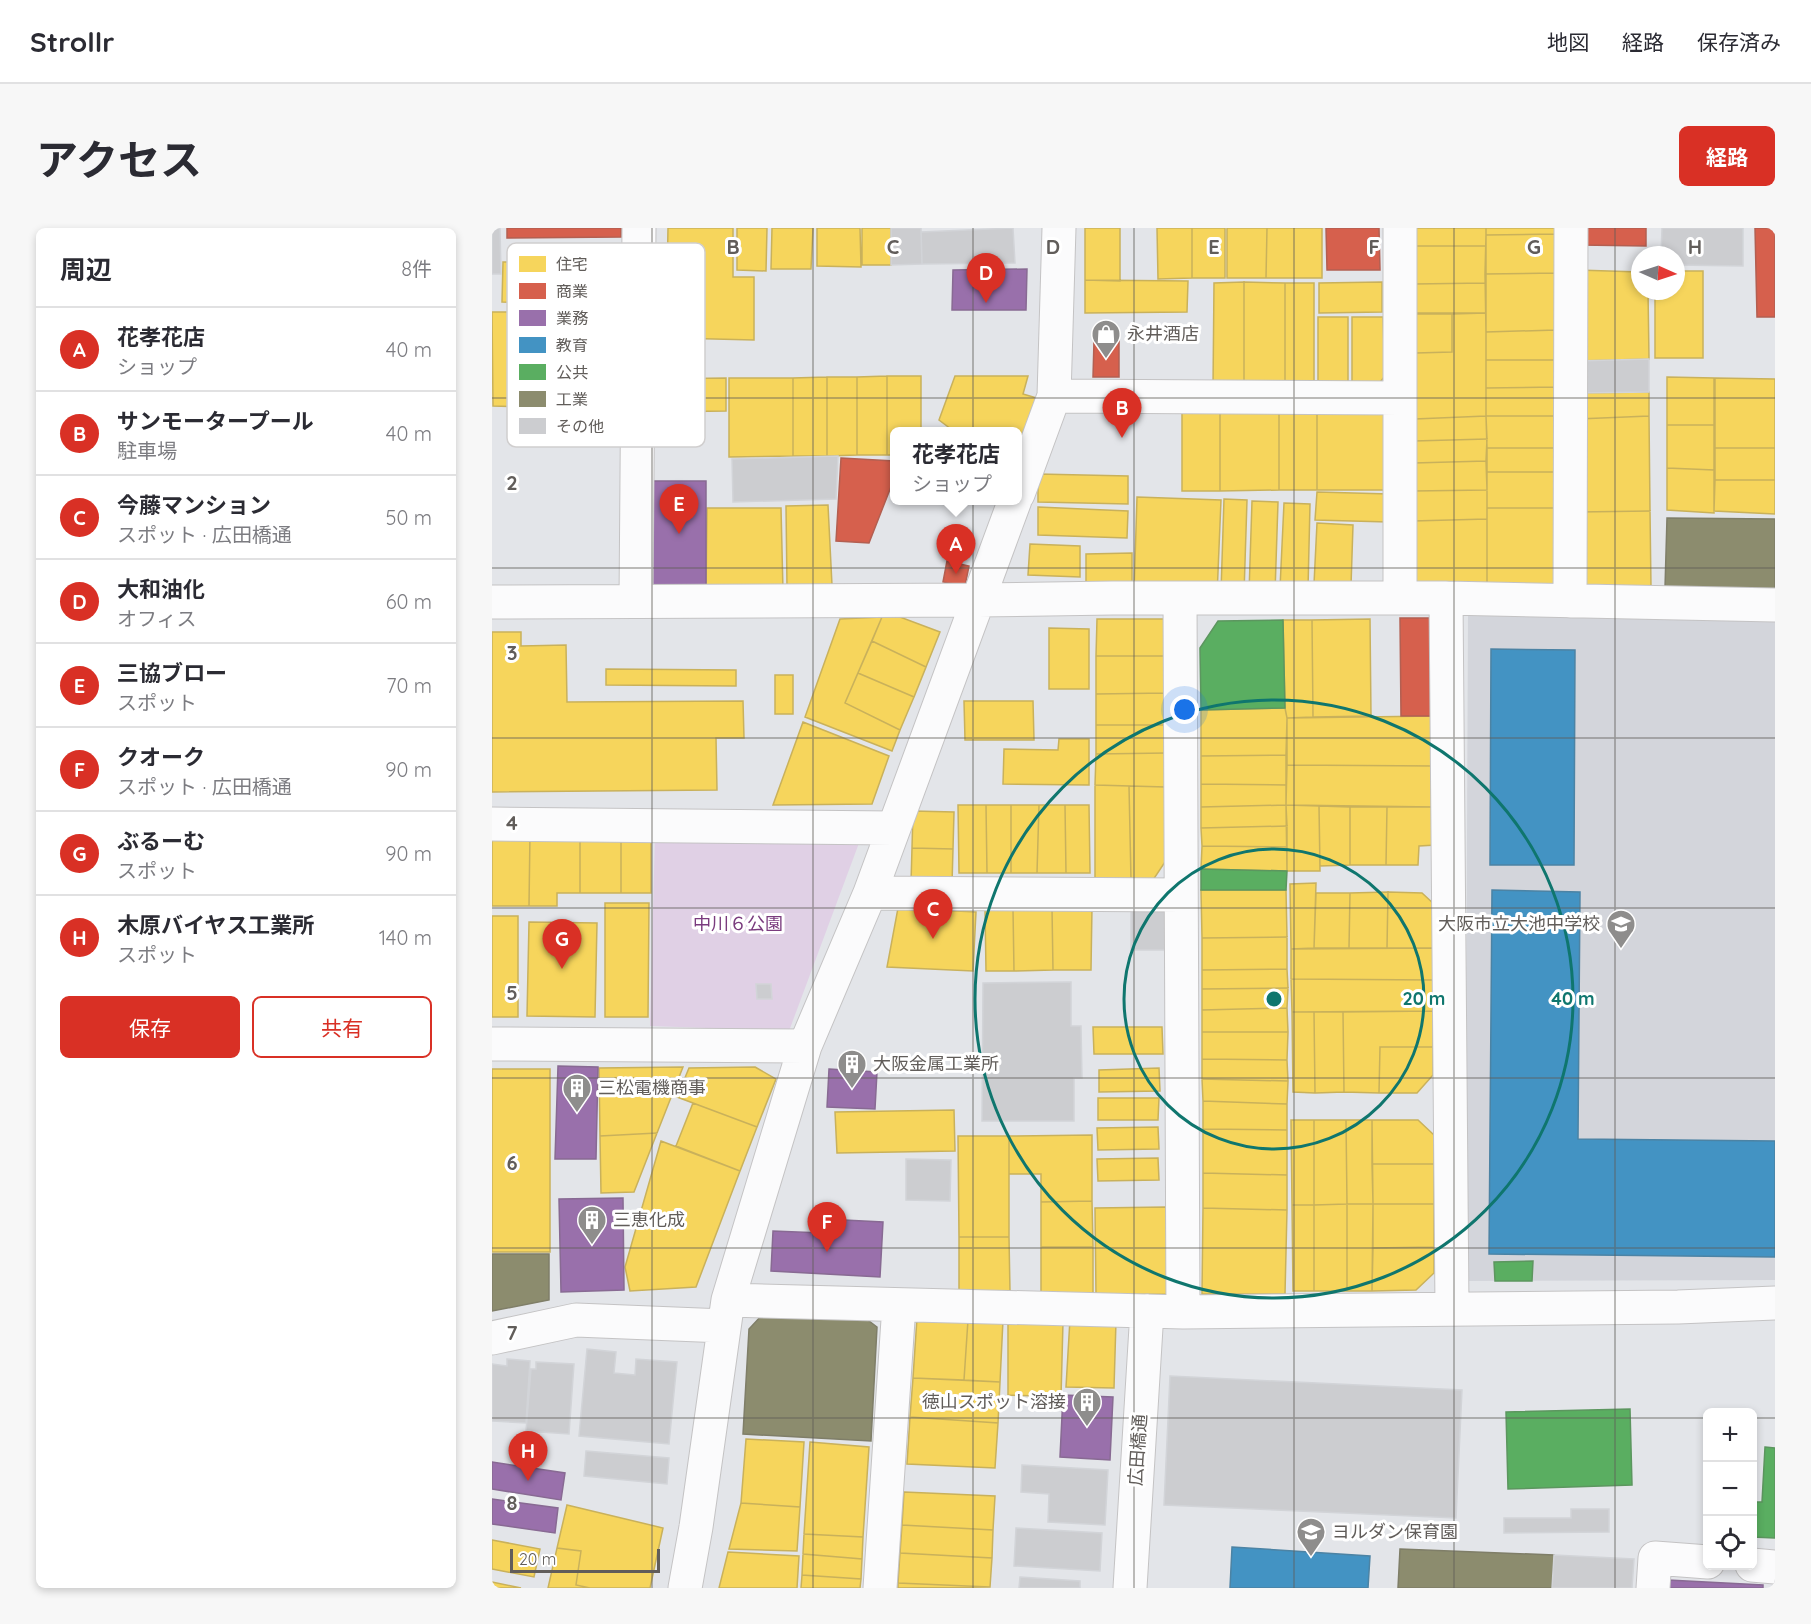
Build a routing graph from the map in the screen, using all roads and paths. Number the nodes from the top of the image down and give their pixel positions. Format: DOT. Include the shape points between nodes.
graph roads {
  1 [pos="639,228"];
  2 [pos="1059,228"];
  3 [pos="1400,228"];
  4 [pos="1571,228"];
  5 [pos="639,243"];
  6 [pos="1054,396"];
  7 [pos="1400,398"];
  8 [pos="637,447"];
  9 [pos="1022,481"];
  10 [pos="1014,505"];
  11 [pos="1400,598"];
  12 [pos="1446,598"];
  13 [pos="1180,599"];
  14 [pos="978,600"];
  15 [pos="636,601"];
  16 [pos="1570,601"];
  17 [pos="492,602"];
  18 [pos="1775,605"];
  19 [pos="492,824"];
  20 [pos="893,828"];
  21 [pos="870,893"];
  22 [pos="1181,895"];
  23 [pos="492,1044"];
  24 [pos="805,1046"];
  25 [pos="1775,1303"];
  26 [pos="899,1305"];
  27 [pos="1452,1309"];
  28 [pos="1147,1311"];
  29 [pos="1183,1312"];
  30 [pos="726,1313"];
  31 [pos="492,1338"];
  32 [pos="1703,1563"];
  33 [pos="1757,1565"];
  34 [pos="1775,1567"];
  35 [pos="1654,1573"];
  36 [pos="685,1588"];
  37 [pos="880,1588"];
  38 [pos="1130,1588"];
  1 -- 5 [label="street"];
  2 -- 6 [label="street"];
  3 -- 7 [label="street"];
  4 -- 16 [label="street"];
  6 -- 7 [label="street"];
  6 -- 9 [label="street"];
  7 -- 11 [label="street"];
  8 -- 15 [label="street"];
  10 -- 14 [label="street"];
  11 -- 12 [label="street"];
  11 -- 13 [label="street"];
  12 -- 16 [label="street"];
  12 -- 27 [label="street"];
  13 -- 14 [label="street"];
  13 -- 22 [label="street"];
  14 -- 15 [label="street"];
  14 -- 20 [label="street"];
  15 -- 17 [label="street"];
  16 -- 18 [label="street"];
  19 -- 20 [label="street"];
  20 -- 21 [label="street"];
  21 -- 22 [label="street"];
  21 -- 24 [label="street"];
  22 -- 29 [label="street"];
  23 -- 24 [label="street"];
  24 -- 30 [label="street"];
  25 -- 27 [label="street"];
  26 -- 28 [label="street"];
  26 -- 30 [label="street"];
  26 -- 37 [label="street"];
  27 -- 29 [label="street"];
  28 -- 29 [label="street"];
  28 -- 38 [label="street, 広田橋通"];
  30 -- 31 [label="street" via="576,1320"];
  30 -- 36 [label="street"];
  32 -- 35 [label="street"];
  33 -- 34 [label="street"];
}
